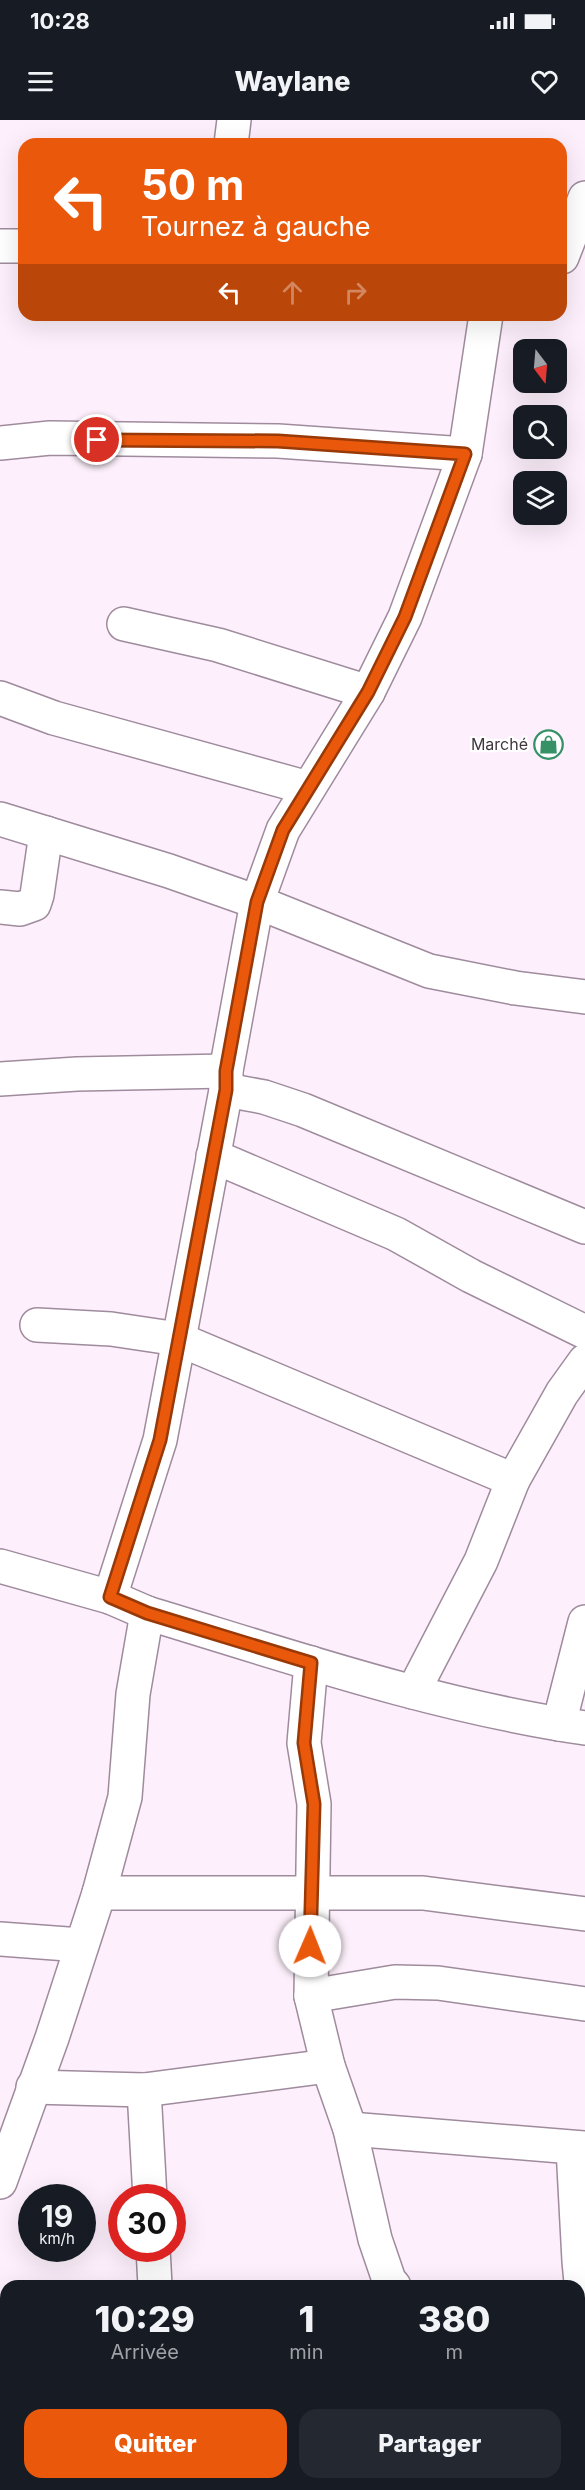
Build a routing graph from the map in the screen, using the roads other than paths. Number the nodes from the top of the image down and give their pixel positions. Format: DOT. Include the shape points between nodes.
graph roads {
  1 [pos="234,120"];
  2 [pos="232,138"];
  3 [pos="585,198"];
  4 [pos="567,242"];
  5 [pos="0,246"];
  6 [pos="18,246"];
  7 [pos="585,255"];
  8 [pos="567,256"];
  9 [pos="485,321"];
  10 [pos="0,443"];
  11 [pos="465,454"];
  12 [pos="124,624"];
  13 [pos="368,692"];
  14 [pos="0,698"];
  15 [pos="308,788"];
  16 [pos="0,819"];
  17 [pos="46,833"];
  18 [pos="257,902"];
  19 [pos="0,907"];
  20 [pos="585,997"];
  21 [pos="0,1079"];
  22 [pos="226,1081"];
  23 [pos="213,1156"];
  24 [pos="585,1227"];
  25 [pos="37,1324"];
  26 [pos="585,1332"];
  27 [pos="178,1340"];
  28 [pos="585,1361"];
  29 [pos="513,1480"];
  30 [pos="0,1566"];
  31 [pos="110,1597"];
  32 [pos="147,1613"];
  33 [pos="585,1622"];
  34 [pos="311,1663"];
  35 [pos="412,1692"];
  36 [pos="572,1726"];
  37 [pos="312,1892"];
  38 [pos="99,1893"];
  39 [pos="585,1914"];
  40 [pos="0,1939"];
  41 [pos="81,1945"];
  42 [pos="311,1996"];
  43 [pos="585,2004"];
  44 [pos="328,2066"];
  45 [pos="33,2087"];
  46 [pos="144,2090"];
  47 [pos="350,2129"];
  48 [pos="579,2148"];
  49 [pos="0,2182"];
  50 [pos="149,2184"];
  51 [pos="154,2262"];
  52 [pos="155,2280"];
  53 [pos="389,2280"];
  54 [pos="583,2280"];
  1 -- 2 [label="street"];
  3 -- 4 [label="street"];
  5 -- 6 [label="street"];
  7 -- 8 [label="street"];
  9 -- 11 [label="street"];
  10 -- 11 [label="street" via="50,438 278,441"];
  11 -- 13 [label="street" via="405,617"];
  12 -- 13 [label="street" via="218,645"];
  13 -- 15 [label="street"];
  14 -- 15 [label="street" via="54,718"];
  15 -- 18 [label="street" via="283,830"];
  16 -- 17 [label="street"];
  17 -- 18 [label="street"];
  17 -- 19 [label="street" via="34,904 20,909"];
  18 -- 20 [label="street" via="429,971"];
  18 -- 22 [label="street"];
  21 -- 22 [label="street" via="77,1074"];
  22 -- 23 [label="street"];
  22 -- 24 [label="street"];
  23 -- 26 [label="street" via="396,1234"];
  23 -- 27 [label="street"];
  25 -- 27 [label="street" via="111,1329"];
  27 -- 29 [label="street"];
  27 -- 31 [label="street" via="160,1440"];
  28 -- 29 [label="street" via="562,1393"];
  29 -- 35 [label="street" via="481,1561"];
  30 -- 31 [label="street"];
  31 -- 32 [label="street"];
  32 -- 34 [label="street"];
  32 -- 38 [label="street" via="133,1694 125,1797"];
  33 -- 36 [label="street"];
  34 -- 35 [label="street"];
  34 -- 37 [label="street" via="304,1743 314,1804"];
  35 -- 36 [label="street" via="504,1715"];
  37 -- 38 [label="street"];
  37 -- 39 [label="street" via="423,1893"];
  37 -- 42 [label="street"];
  38 -- 41 [label="street"];
  40 -- 41 [label="street"];
  41 -- 45 [label="street"];
  42 -- 43 [label="street" via="394,1982 438,1983"];
  42 -- 44 [label="street"];
  44 -- 46 [label="street"];
  44 -- 47 [label="street"];
  45 -- 46 [label="street"];
  45 -- 49 [label="street"];
  46 -- 50 [label="street"];
  47 -- 48 [label="street"];
  47 -- 53 [label="street" via="375,2239"];
  48 -- 54 [label="street"];
  51 -- 52 [label="street"];
}
